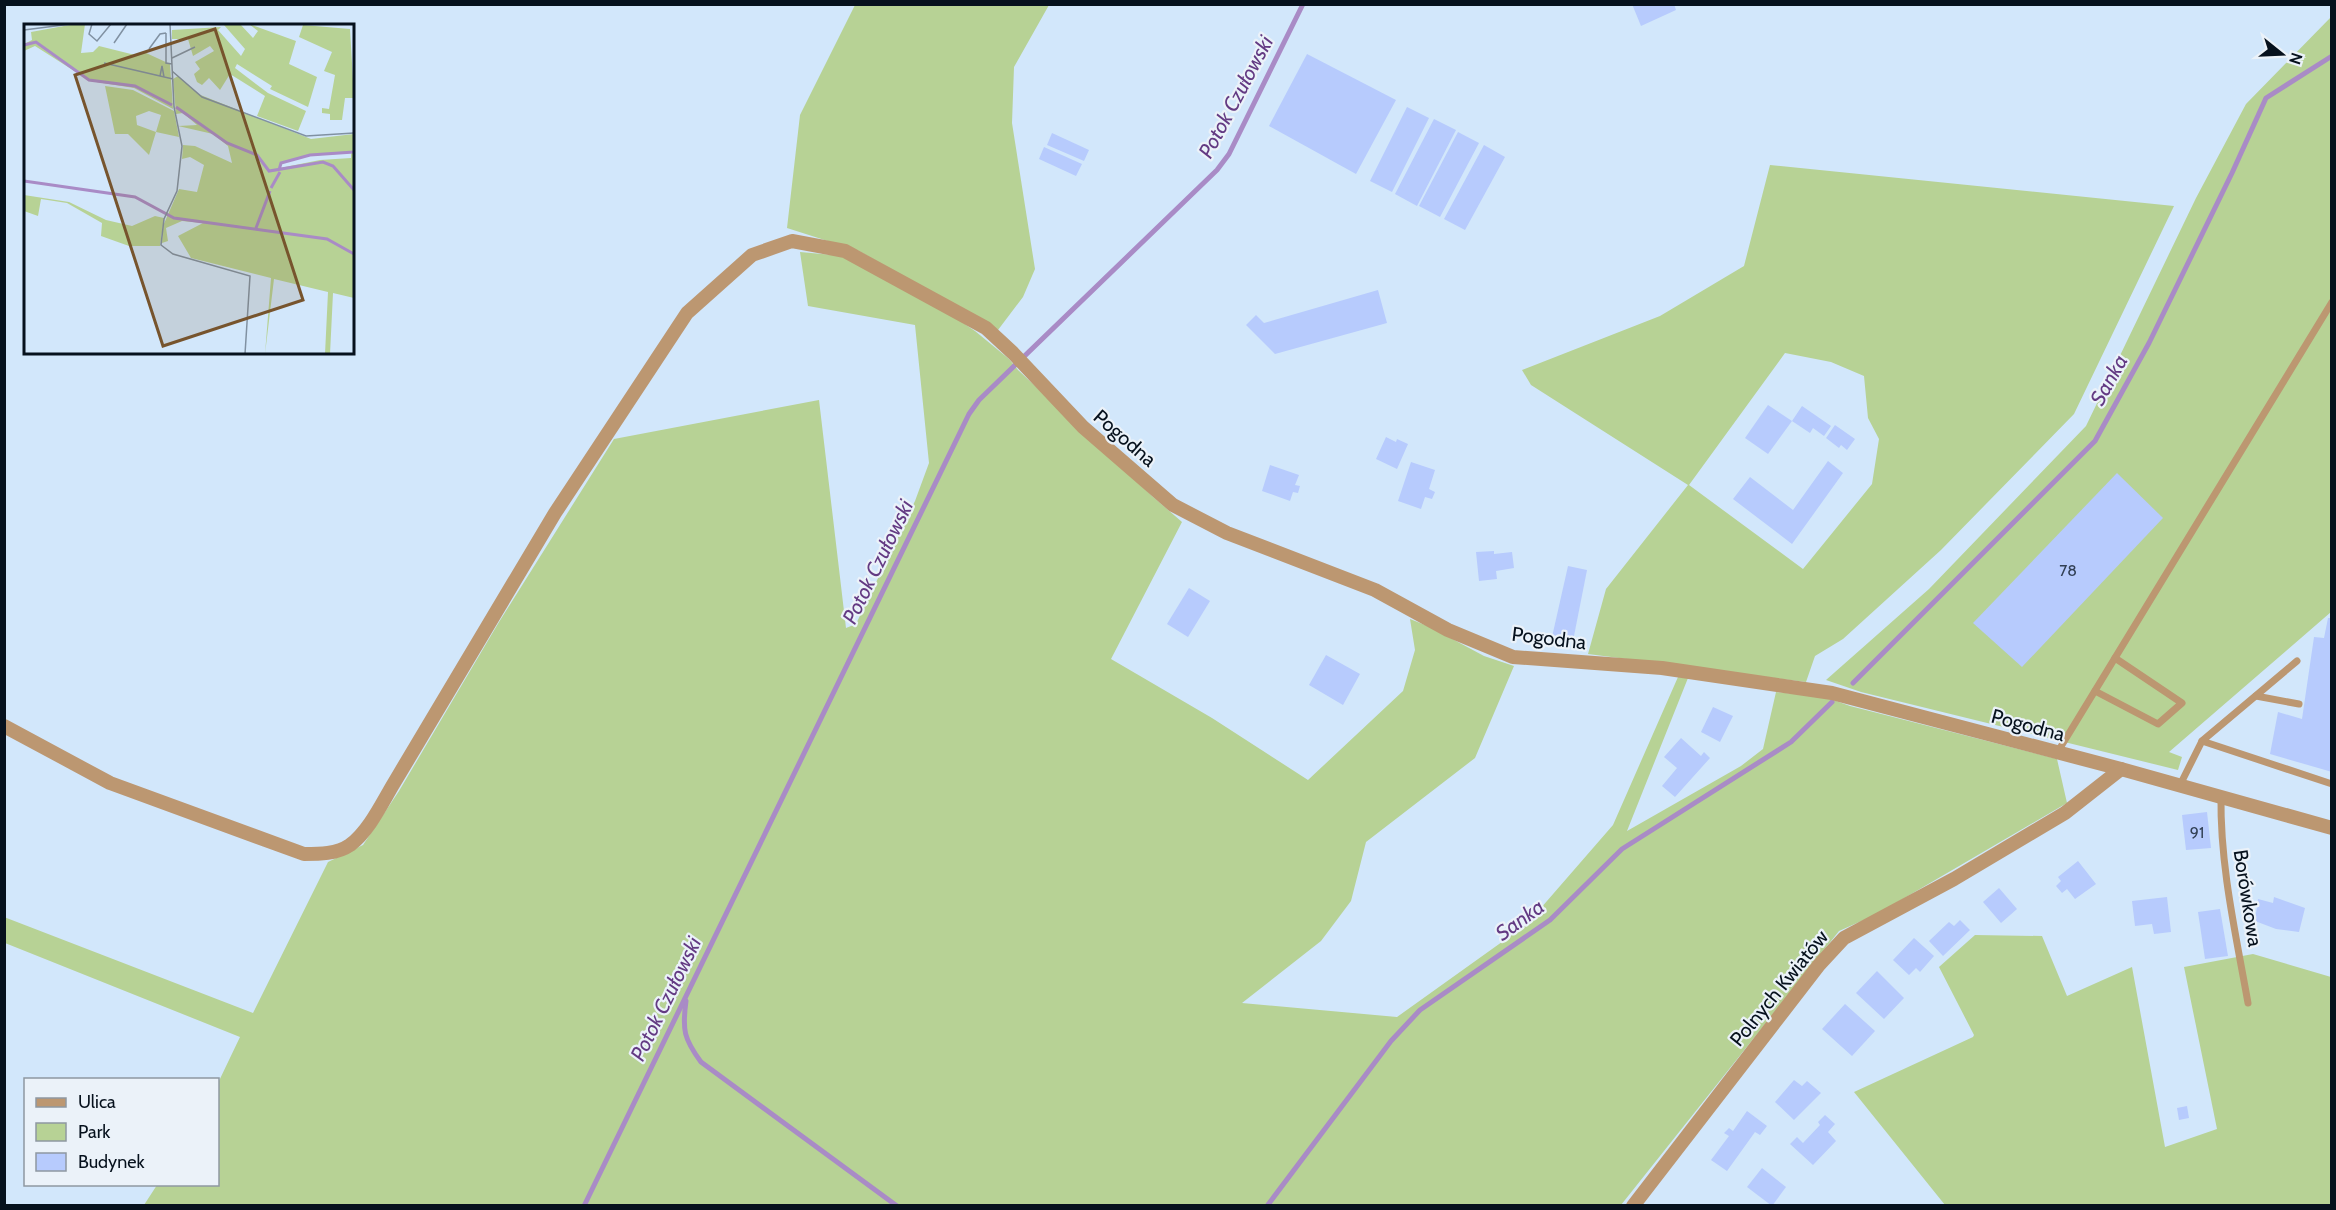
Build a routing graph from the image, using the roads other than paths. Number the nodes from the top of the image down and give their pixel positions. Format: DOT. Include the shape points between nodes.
graph roads {
  1 [pos="2331,302"];
  2 [pos="2115,658"];
  3 [pos="2297,661"];
  4 [pos="2095,691"];
  5 [pos="2256,696"];
  6 [pos="2299,704"];
  7 [pos="4,726"];
  8 [pos="2202,741"];
  9 [pos="2057,753"];
  10 [pos="2121,769"];
  11 [pos="2331,784"];
  12 [pos="2180,785"];
  13 [pos="2221,797"];
  14 [pos="2331,828"];
  15 [pos="2248,1003"];
  16 [pos="1633,1206"];
  1 -- 2 [label="lane"];
  2 -- 4 [label="lane"];
  2 -- 4 [label="lane" via="2182,703 2158,724"];
  3 -- 5 [label="lane"];
  4 -- 9 [label="lane"];
  5 -- 6 [label="lane"];
  5 -- 8 [label="lane"];
  7 -- 9 [label="street, Pogodna" via="110,783 304,854 327,854 350,845 394,783 555,513 687,314 752,255 792,241 845,250 986,328 1083,428 1173,505 1227,533 1375,590 1448,630 1513,657 1662,668 1832,693"];
  8 -- 11 [label="lane"];
  8 -- 12 [label="lane"];
  9 -- 10 [label="street, Pogodna"];
  10 -- 12 [label="street, Pogodna"];
  10 -- 16 [label="street, Polnych Kwiatów" via="2065,813 1844,938 1812,973"];
  12 -- 13 [label="street, Pogodna"];
  13 -- 14 [label="street, Pogodna"];
  13 -- 15 [label="lane, Borówkowa" via="2227,884"];
}
